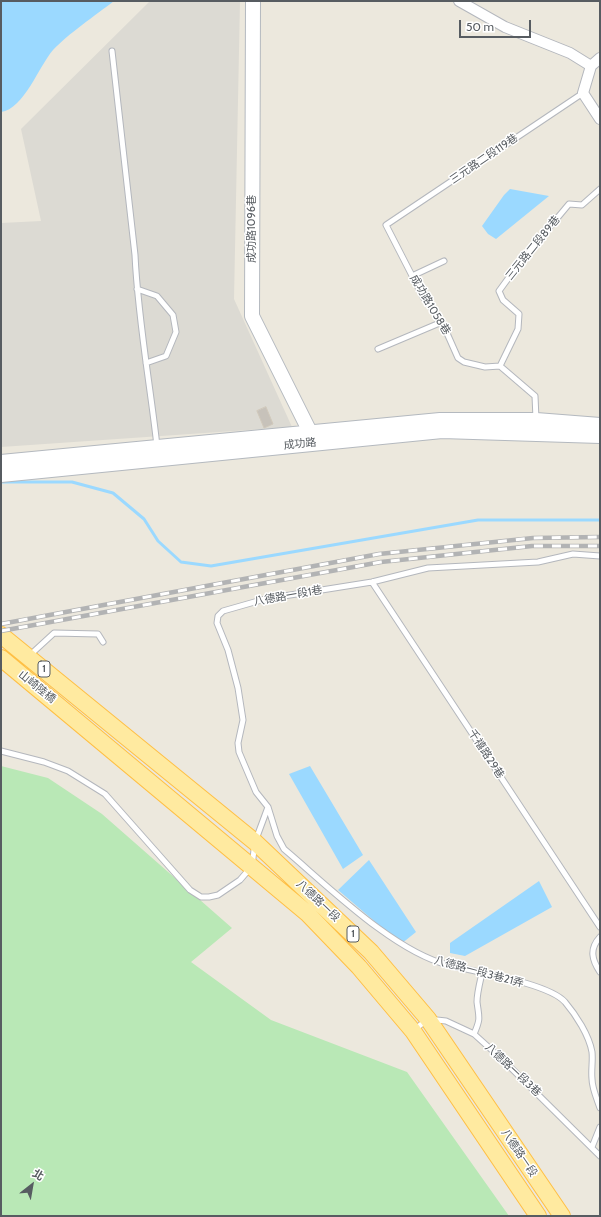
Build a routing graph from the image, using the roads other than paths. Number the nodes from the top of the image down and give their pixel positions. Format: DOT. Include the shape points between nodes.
graph roads {
  1 [pos="253,1"];
  2 [pos="459,1"];
  3 [pos="112,50"];
  4 [pos="600,58"];
  5 [pos="591,66"];
  6 [pos="583,93"];
  7 [pos="600,119"];
  8 [pos="600,189"];
  9 [pos="386,225"];
  10 [pos="444,261"];
  11 [pos="412,276"];
  12 [pos="137,290"];
  13 [pos="442,322"];
  14 [pos="378,348"];
  15 [pos="146,363"];
  16 [pos="500,366"];
  17 [pos="600,425"];
  18 [pos="535,427"];
  19 [pos="600,436"];
  20 [pos="311,437"];
  21 [pos="157,453"];
  22 [pos="1,462"];
  23 [pos="1,475"];
  24 [pos="600,556"];
  25 [pos="372,582"];
  26 [pos="1,634"];
  27 [pos="103,642"];
  28 [pos="29,657"];
  29 [pos="1,658"];
  30 [pos="86,704"];
  31 [pos="73,717"];
  32 [pos="1,752"];
  33 [pos="268,806"];
  34 [pos="255,842"];
  35 [pos="252,866"];
  36 [pos="600,927"];
  37 [pos="600,937"];
  38 [pos="600,972"];
  39 [pos="482,973"];
  40 [pos="428,1019"];
  41 [pos="413,1031"];
  42 [pos="474,1034"];
  43 [pos="600,1108"];
  44 [pos="600,1127"];
  45 [pos="592,1147"];
  46 [pos="600,1156"];
  47 [pos="538,1216"];
  48 [pos="562,1216"];
  1 -- 20 [label="street, 成功路1096巷" via="252,316"];
  2 -- 5 [label="street" via="505,27 570,53"];
  3 -- 12 [label="lane"];
  4 -- 5 [label="street"];
  5 -- 6 [label="street"];
  6 -- 7 [label="street"];
  6 -- 9 [label="lane, 三元路二段119巷"];
  8 -- 16 [label="lane, 三元路二段89巷" via="582,205 569,204 499,291 503,300 519,314 518,329"];
  9 -- 11 [label="lane, 成功路1058巷"];
  10 -- 11 [label="lane"];
  11 -- 13 [label="lane, 成功路1058巷"];
  12 -- 15 [label="lane"];
  12 -- 15 [label="lane" via="157,296 173,315 176,332 166,356"];
  13 -- 14 [label="lane"];
  13 -- 16 [label="lane, 成功路1058巷" via="458,358 485,367"];
  15 -- 21 [label="lane"];
  16 -- 18 [label="lane" via="535,396"];
  17 -- 18 [label="street, 成功路"];
  18 -- 19 [label="street, 成功路"];
  18 -- 20 [label="street, 成功路"];
  20 -- 21 [label="street, 成功路"];
  21 -- 22 [label="street, 成功路"];
  21 -- 23 [label="street, 成功路"];
  24 -- 25 [label="lane, 八德路一段1巷" via="573,554 538,562 428,568"];
  25 -- 33 [label="lane, 八德路一段1巷" via="265,599 223,611 218,616 217,623 228,650 238,688 243,720 238,743 239,752 256,792"];
  25 -- 36 [label="lane, 千禧路29巷"];
  26 -- 28 [label="main road, 山崎陸橋 / 1"];
  27 -- 28 [label="lane" via="98,634 54,633"];
  28 -- 30 [label="main road, 山崎陸橋 / 1"];
  29 -- 31 [label="main road, 山崎陸橋 / 1"];
  30 -- 34 [label="main road, 八德路一段 / 1"];
  31 -- 35 [label="main road, 八德路一段 / 1"];
  32 -- 35 [label="lane" via="44,762 68,771 105,794 190,890 201,897 218,895 240,880"];
  33 -- 34 [label="lane"];
  33 -- 39 [label="lane, 八德路一段3巷21弄" via="277,836 284,849 386,933 418,954 446,965"];
  34 -- 35 [label="lane"];
  34 -- 40 [label="main road, 八德路一段 / 1" via="371,952"];
  35 -- 41 [label="main road, 八德路一段 / 1" via="312,918 359,967"];
  37 -- 38 [label="lane" via="593,947 592,959"];
  39 -- 42 [label="lane" via="477,1001 480,1013"];
  39 -- 43 [label="lane, 八德路一段3巷21弄" via="549,990 564,1000 590,1045 593,1062 592,1080"];
  40 -- 41 [label="lane"];
  40 -- 42 [label="lane, 八德路一段3巷" via="446,1020"];
  40 -- 48 [label="main road, 八德路一段 / 1"];
  41 -- 47 [label="main road, 八德路一段 / 1"];
  42 -- 45 [label="lane, 八德路一段3巷"];
  44 -- 45 [label="lane"];
  45 -- 46 [label="lane, 八德路一段3巷"];
}
